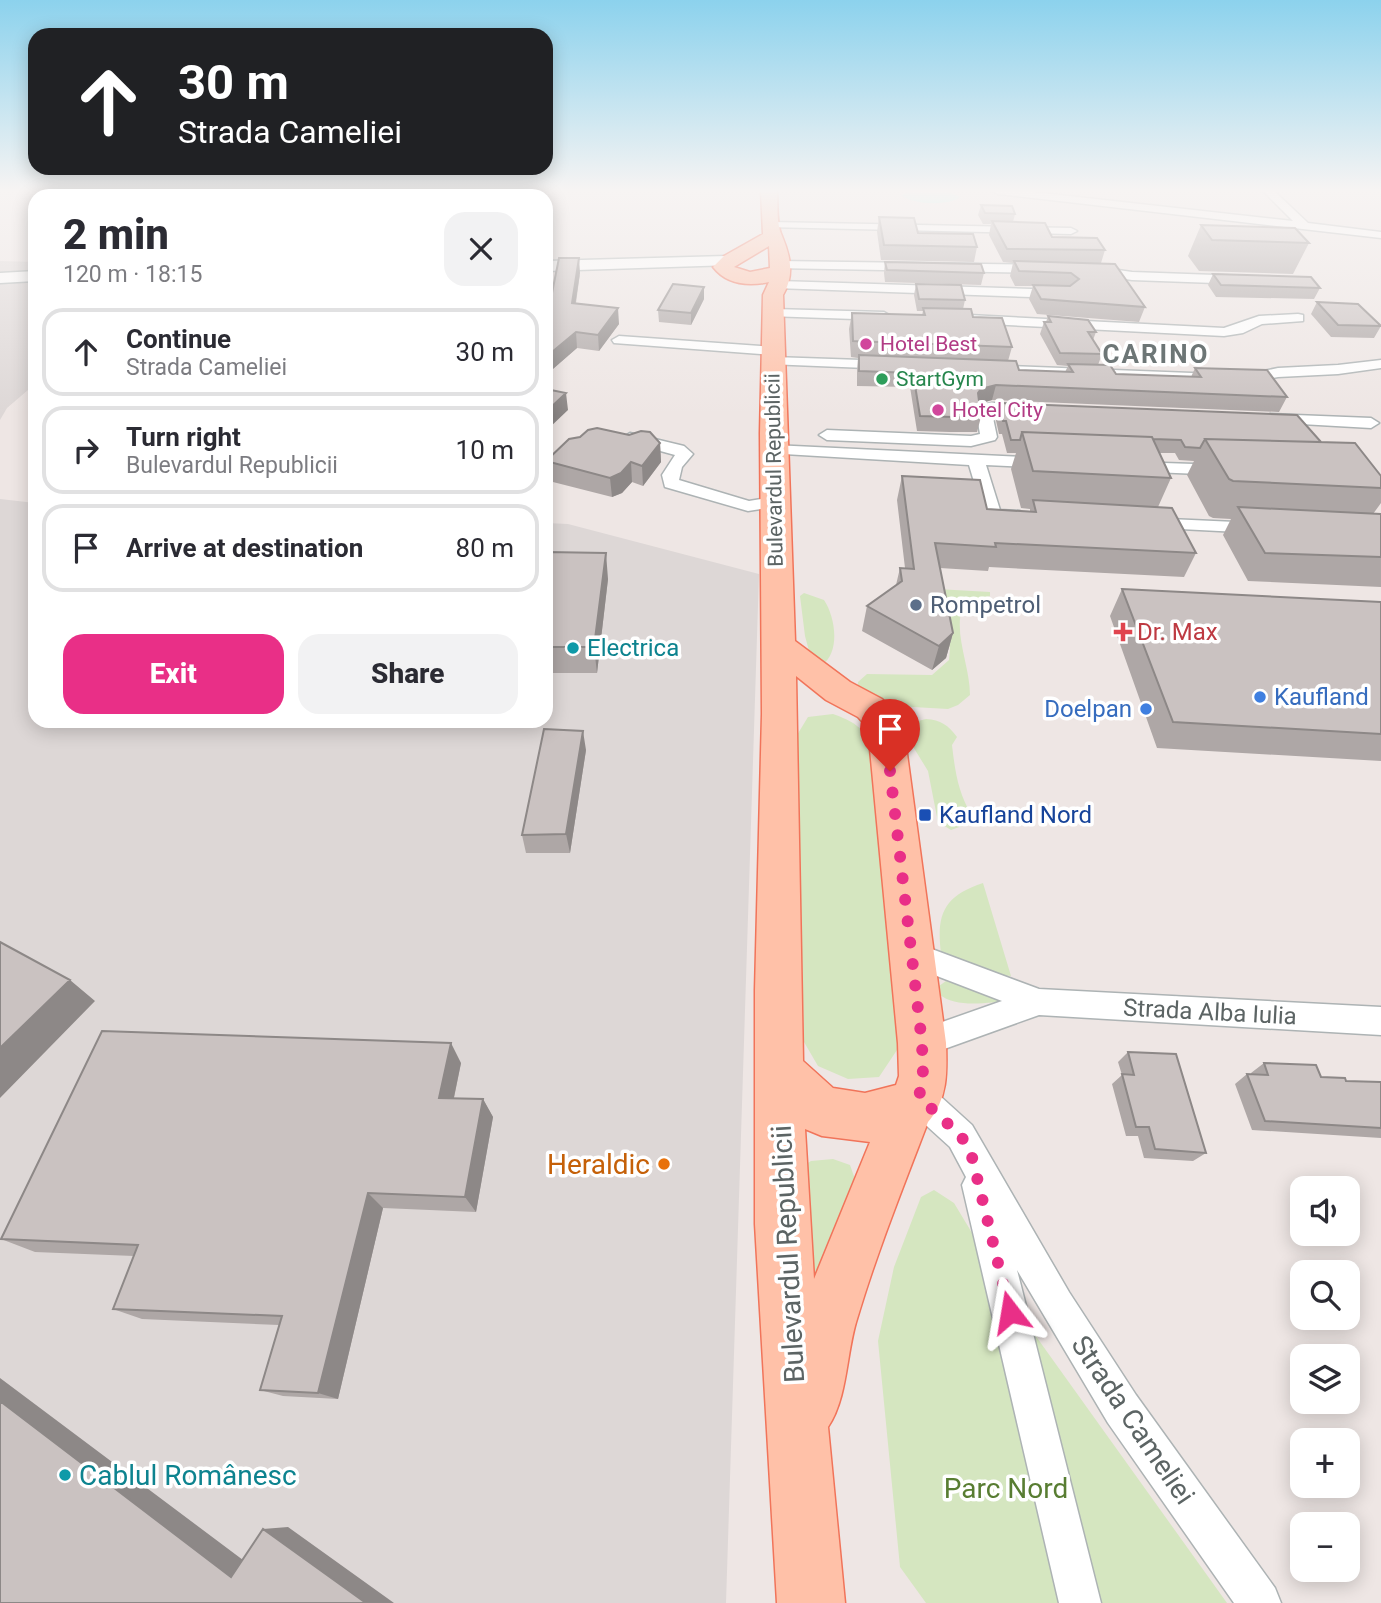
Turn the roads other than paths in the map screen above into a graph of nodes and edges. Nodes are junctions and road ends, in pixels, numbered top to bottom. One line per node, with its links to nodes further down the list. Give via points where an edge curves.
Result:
1 (714, 266): 5 (street)
2 (739, 266): 5 (main road)
3 (771, 266): 11 (main road)
4 (777, 266): 11 (main road, Bulevardul Republicii)
5 (735, 267): 11 (main road)
6 (1052, 270): 11 (street)
7 (1079, 270): 10 (street)
8 (28, 276): 9 (street)
9 (0, 278)
10 (1253, 280)
11 (777, 282): 12 (street); 13 (street); 17 (main road, Bulevardul Republicii)
12 (1066, 294)
13 (896, 317)
14 (950, 318): 15 (street, via 1224,332 1259,320)
15 (1298, 318)
16 (619, 340): 17 (street)
17 (773, 356): 19 (street); 26 (main road, Bulevardul Republicii)
18 (1381, 364): 20 (street, via 1274,370 1244,379)
19 (908, 366)
20 (975, 369)
21 (1046, 410): 25 (street, via 984,410 989,437 971,441)
22 (1249, 418): 23 (street)
23 (1371, 423)
24 (616, 434): 31 (street, via 685,454 674,467 671,483 748,506)
25 (812, 435)
26 (777, 439): 27 (street); 31 (main road, Bulevardul Republicii)
27 (976, 460): 28 (street); 32 (street, via 993,515)
28 (1060, 464)
29 (1116, 466): 30 (street)
30 (1242, 471)
31 (774, 502): 35 (main road, Bulevardul Republicii)
32 (1035, 517)
33 (1132, 522): 34 (street)
34 (1270, 529)
35 (778, 645): 36 (main road, Bulevardul Republicii); 37 (main road, Bulevardul Republicii)
36 (856, 702): 37 (main road, via 814,699); 38 (main road, Bulevardul Republicii, via 870,708 885,724)
37 (780, 714): 42 (main road, Bulevardul Republicii)
38 (913, 954): 39 (street, Strada Alba Iulia); 41 (main road, Bulevardul Republicii)
39 (1039, 1002): 40 (street, Strada Alba Iulia); 41 (street, Strada Alba Iulia)
40 (1381, 1021)
41 (922, 1043): 43 (main road, Bulevardul Republicii, via 923,1076)
42 (779, 1071): 43 (main road, Bulevardul Republicii, via 822,1111 866,1118); 45 (main road, Bulevardul Republicii, via 782,1224)
43 (914, 1101): 44 (street, Strada Cameliei, via 961,1136); 45 (main road, Bulevardul Republicii, via 827,1322)
44 (971, 1153): 47 (street); 48 (street, Strada Cameliei, via 1056,1305 1122,1409)
45 (800, 1438): 46 (main road, Bulevardul Republicii)
46 (811, 1603)
47 (1080, 1603)
48 (1260, 1603)

